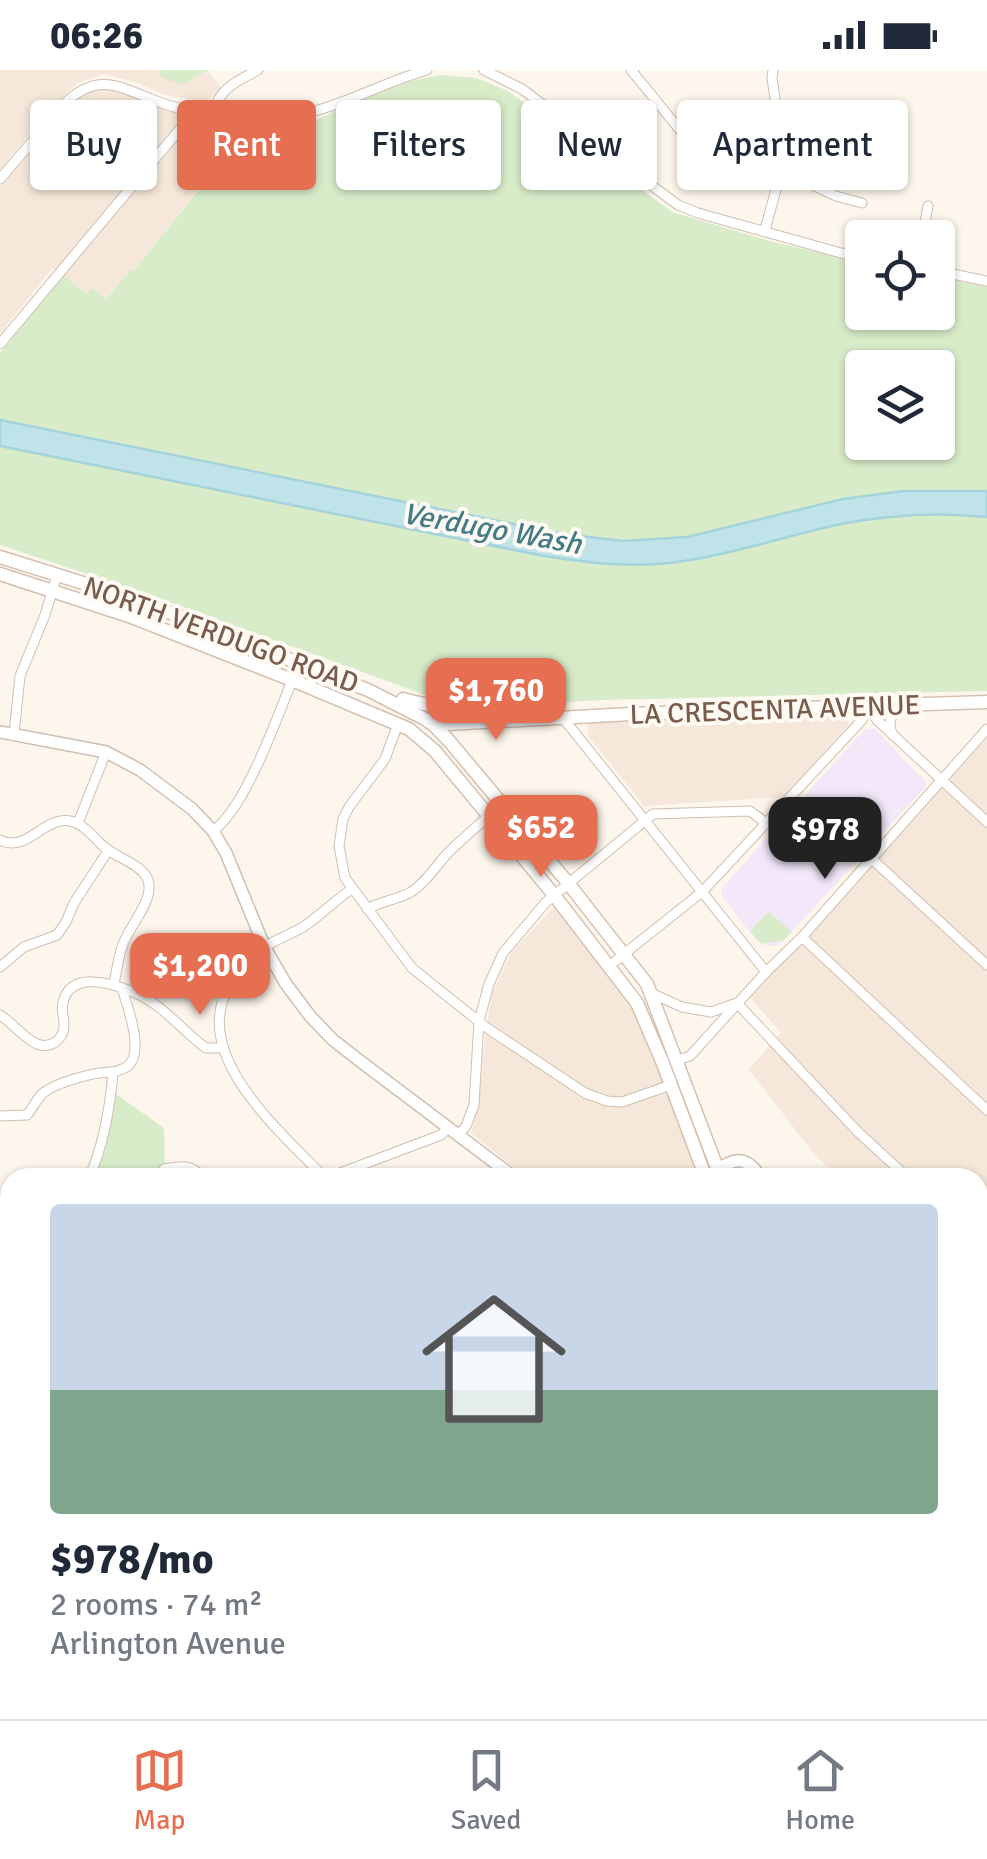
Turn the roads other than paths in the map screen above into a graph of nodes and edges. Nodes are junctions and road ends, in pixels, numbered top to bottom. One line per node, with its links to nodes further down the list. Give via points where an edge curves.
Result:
1 (258, 70): 6 (street)
2 (427, 70): 9 (street)
3 (484, 70): 18 (street, via 522,88 678,205)
4 (632, 70): 10 (street)
5 (773, 70): 7 (street)
6 (218, 100)
7 (775, 100)
8 (177, 107): 12 (street, via 98,80 66,102)
9 (316, 111)
10 (677, 125)
11 (177, 133): 22 (street)
12 (0, 180)
13 (776, 190): 18 (street)
14 (824, 190): 15 (street)
15 (862, 204)
16 (928, 206): 17 (street)
17 (925, 220)
18 (764, 230): 19 (street)
19 (845, 254)
20 (955, 274): 21 (street)
21 (987, 281)
22 (0, 344)
23 (0, 556): 25 (main road, NORTH VERDUGO ROAD)
24 (0, 574): 26 (main road, NORTH VERDUGO ROAD)
25 (56, 574): 26 (street); 27 (main road, NORTH VERDUGO ROAD)
26 (51, 592): 28 (main road, NORTH VERDUGO ROAD); 41 (street, via 20,676)
27 (299, 664): 28 (street); 29 (main road, NORTH VERDUGO ROAD)
28 (292, 680): 34 (main road, NORTH VERDUGO ROAD); 53 (street, via 258,764)
29 (368, 690): 35 (main road, LA CRESCENTA AVENUE, via 430,707); 36 (main road, NORTH VERDUGO ROAD)
30 (987, 702): 31 (main road, LA CRESCENTA AVENUE)
31 (905, 705): 32 (main road, LA CRESCENTA AVENUE); 43 (street, via 890,722)
32 (868, 706): 33 (main road, LA CRESCENTA AVENUE); 40 (street); 43 (street)
33 (842, 707): 35 (main road, LA CRESCENTA AVENUE); 40 (street, via 852,721)
34 (358, 708): 36 (main road, LA CRESCENTA AVENUE); 37 (main road, NORTH VERDUGO ROAD)
35 (564, 718): 36 (main road, LA CRESCENTA AVENUE); 49 (street)
36 (431, 722): 47 (main road, NORTH VERDUGO ROAD)
37 (398, 724): 42 (main road, NORTH VERDUGO ROAD); 44 (street)
38 (987, 729): 46 (street)
39 (0, 732): 41 (street)
40 (850, 732): 50 (street)
41 (14, 734): 45 (street)
42 (417, 734): 44 (street); 48 (main road, NORTH VERDUGO ROAD)
43 (895, 738): 46 (street)
44 (390, 750): 58 (street, via 344,819 340,860)
45 (106, 752): 52 (street); 53 (street, via 140,770)
46 (941, 780): 51 (street); 56 (street)
47 (502, 804): 48 (street); 57 (main road, NORTH VERDUGO ROAD)
48 (489, 816): 60 (main road, NORTH VERDUGO ROAD); 61 (street, via 413,891)
49 (645, 820): 50 (street, via 744,810); 57 (street); 59 (street)
50 (766, 822): 59 (street)
51 (987, 822)
52 (78, 823): 54 (street, via 59,821 24,841); 55 (street)
53 (213, 831): 63 (street)
54 (0, 840)
55 (108, 851): 67 (street, via 57,934 24,947); 69 (street, via 142,872 150,892 121,948)
56 (872, 859): 62 (street); 65 (street)
57 (568, 883): 60 (street); 64 (main road, NORTH VERDUGO ROAD)
58 (352, 889): 61 (street); 63 (street)
59 (702, 892): 64 (street); 68 (street)
60 (554, 895): 66 (main road, NORTH VERDUGO ROAD); 73 (street, via 503,953)
61 (367, 909): 73 (street, via 412,968)
62 (802, 936): 68 (street); 78 (street)
63 (265, 948): 74 (street, via 252,955 223,998); 80 (street, via 332,1040)
64 (624, 954): 66 (street); 70 (main road, NORTH VERDUGO ROAD)
65 (987, 965)
66 (609, 966): 77 (main road, NORTH VERDUGO ROAD, via 646,1020)
67 (0, 967)
68 (766, 972): 71 (street)
69 (118, 986): 72 (street, via 73,986 63,1003 62,1035 48,1046); 74 (street, via 158,1005 206,1048); 76 (street, via 135,1056)
70 (651, 993): 71 (street, via 711,1012); 75 (main road, NORTH VERDUGO ROAD)
71 (738, 1002): 75 (street, via 690,1056); 89 (street)
72 (0, 1014)
73 (479, 1021): 77 (street, via 597,1098 622,1102); 80 (street, via 474,1104 466,1126)
74 (223, 1048): 82 (street, via 257,1107)
75 (678, 1060): 86 (main road, NORTH VERDUGO ROAD)
76 (113, 1072): 79 (street, via 48,1090 28,1115); 81 (street)
77 (671, 1084): 85 (main road, NORTH VERDUGO ROAD)
78 (987, 1110)
79 (0, 1116)
80 (453, 1132): 83 (street); 84 (street)
81 (94, 1168)
82 (316, 1168)
83 (353, 1168)
84 (492, 1168)
85 (710, 1168)
86 (711, 1168)
87 (724, 1168): 88 (street, via 746,1161)
88 (755, 1168)
89 (897, 1168)

